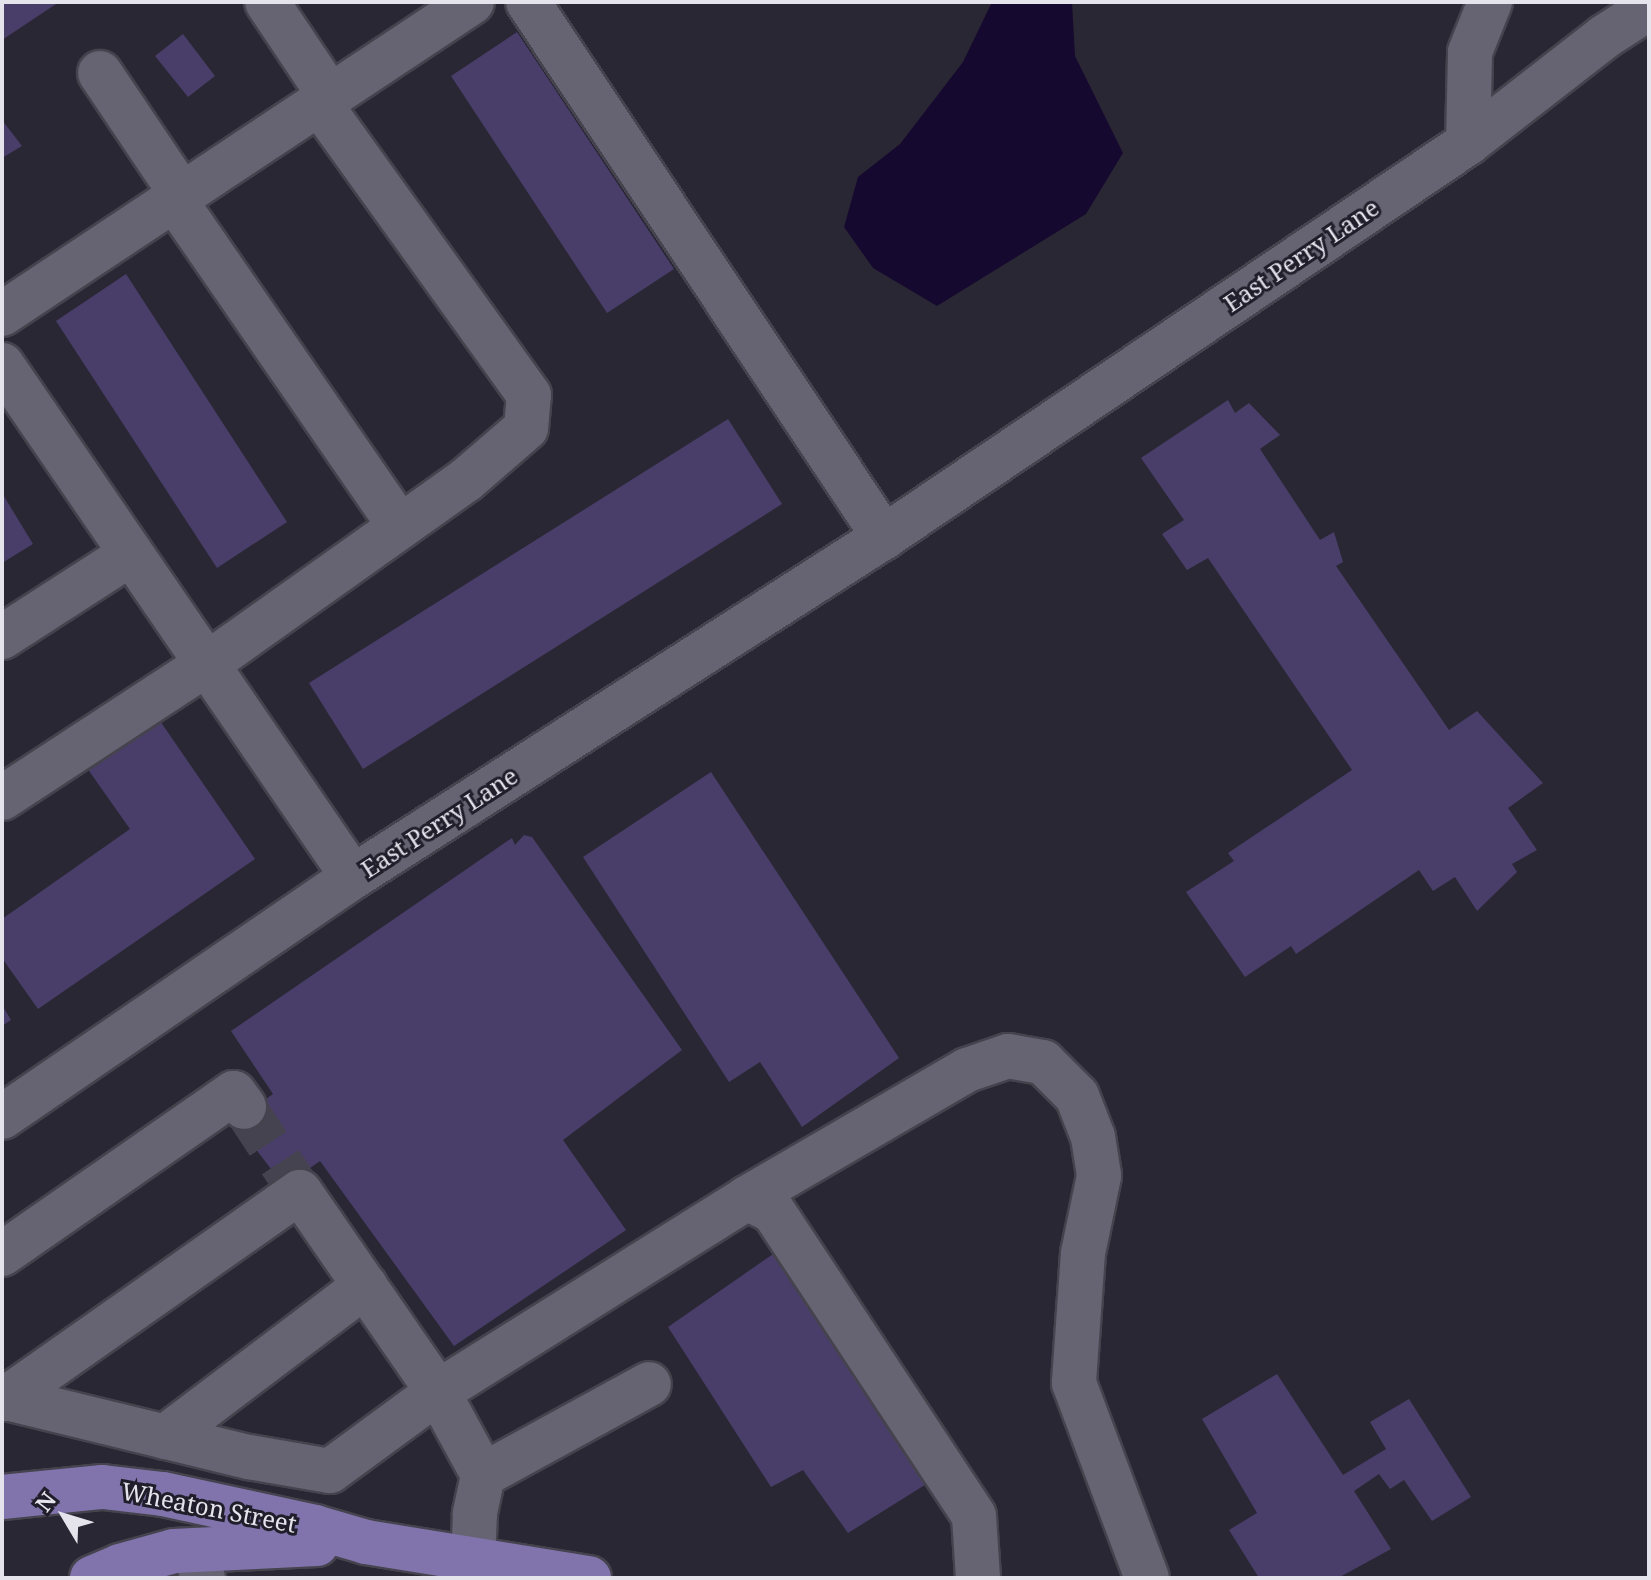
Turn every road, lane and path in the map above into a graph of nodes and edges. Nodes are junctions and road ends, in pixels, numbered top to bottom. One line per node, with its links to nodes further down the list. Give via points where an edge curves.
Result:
1 (267, 2): 7 (street)
2 (472, 2): 7 (street)
3 (528, 2): 13 (street)
4 (1490, 2): 8 (street, via 1470,52)
5 (1640, 7): 8 (street, East Perry Lane)
6 (100, 73): 9 (street)
7 (325, 99): 9 (street); 12 (street, via 529,395 526,428)
8 (1468, 143): 13 (street, East Perry Lane)
9 (178, 197): 10 (street); 12 (street)
10 (2, 314)
11 (2, 365): 14 (street)
12 (400, 527): 16 (street)
13 (884, 537): 18 (street, East Perry Lane)
14 (131, 554): 15 (street); 16 (street)
15 (2, 637)
16 (207, 664): 17 (street); 18 (street, via 348,870)
17 (2, 798)
18 (348, 880): 20 (street, East Perry Lane)
19 (244, 1107): 22 (street, via 234,1093)
20 (2, 1117)
21 (747, 1198): 25 (street); 36 (street, via 773,1211 974,1516); 37 (street, via 967,1070 1008,1056 1043,1062 1077,1096 1093,1137 1099,1176 1083,1253 1074,1383)
22 (2, 1254)
23 (365, 1286): 25 (street); 26 (street, via 300,1192); 27 (street)
24 (649, 1384): 28 (street)
25 (438, 1392): 27 (street, via 330,1471); 28 (street)
26 (3, 1398): 27 (street)
27 (165, 1437)
28 (483, 1475): 31 (street)
29 (2, 1497): 30 (main road, Wheaton Street, via 103,1487 163,1494)
30 (366, 1542): 32 (main road, Wheaton Street); 33 (main road, Wheaton Street)
31 (473, 1560): 33 (main road, Wheaton Street); 35 (main road, Wheaton Street)
32 (199, 1564): 34 (main road, Wheaton Street, via 120,1566)
33 (408, 1564)
34 (92, 1578)
35 (589, 1578)
36 (978, 1578)
37 (1147, 1578)

